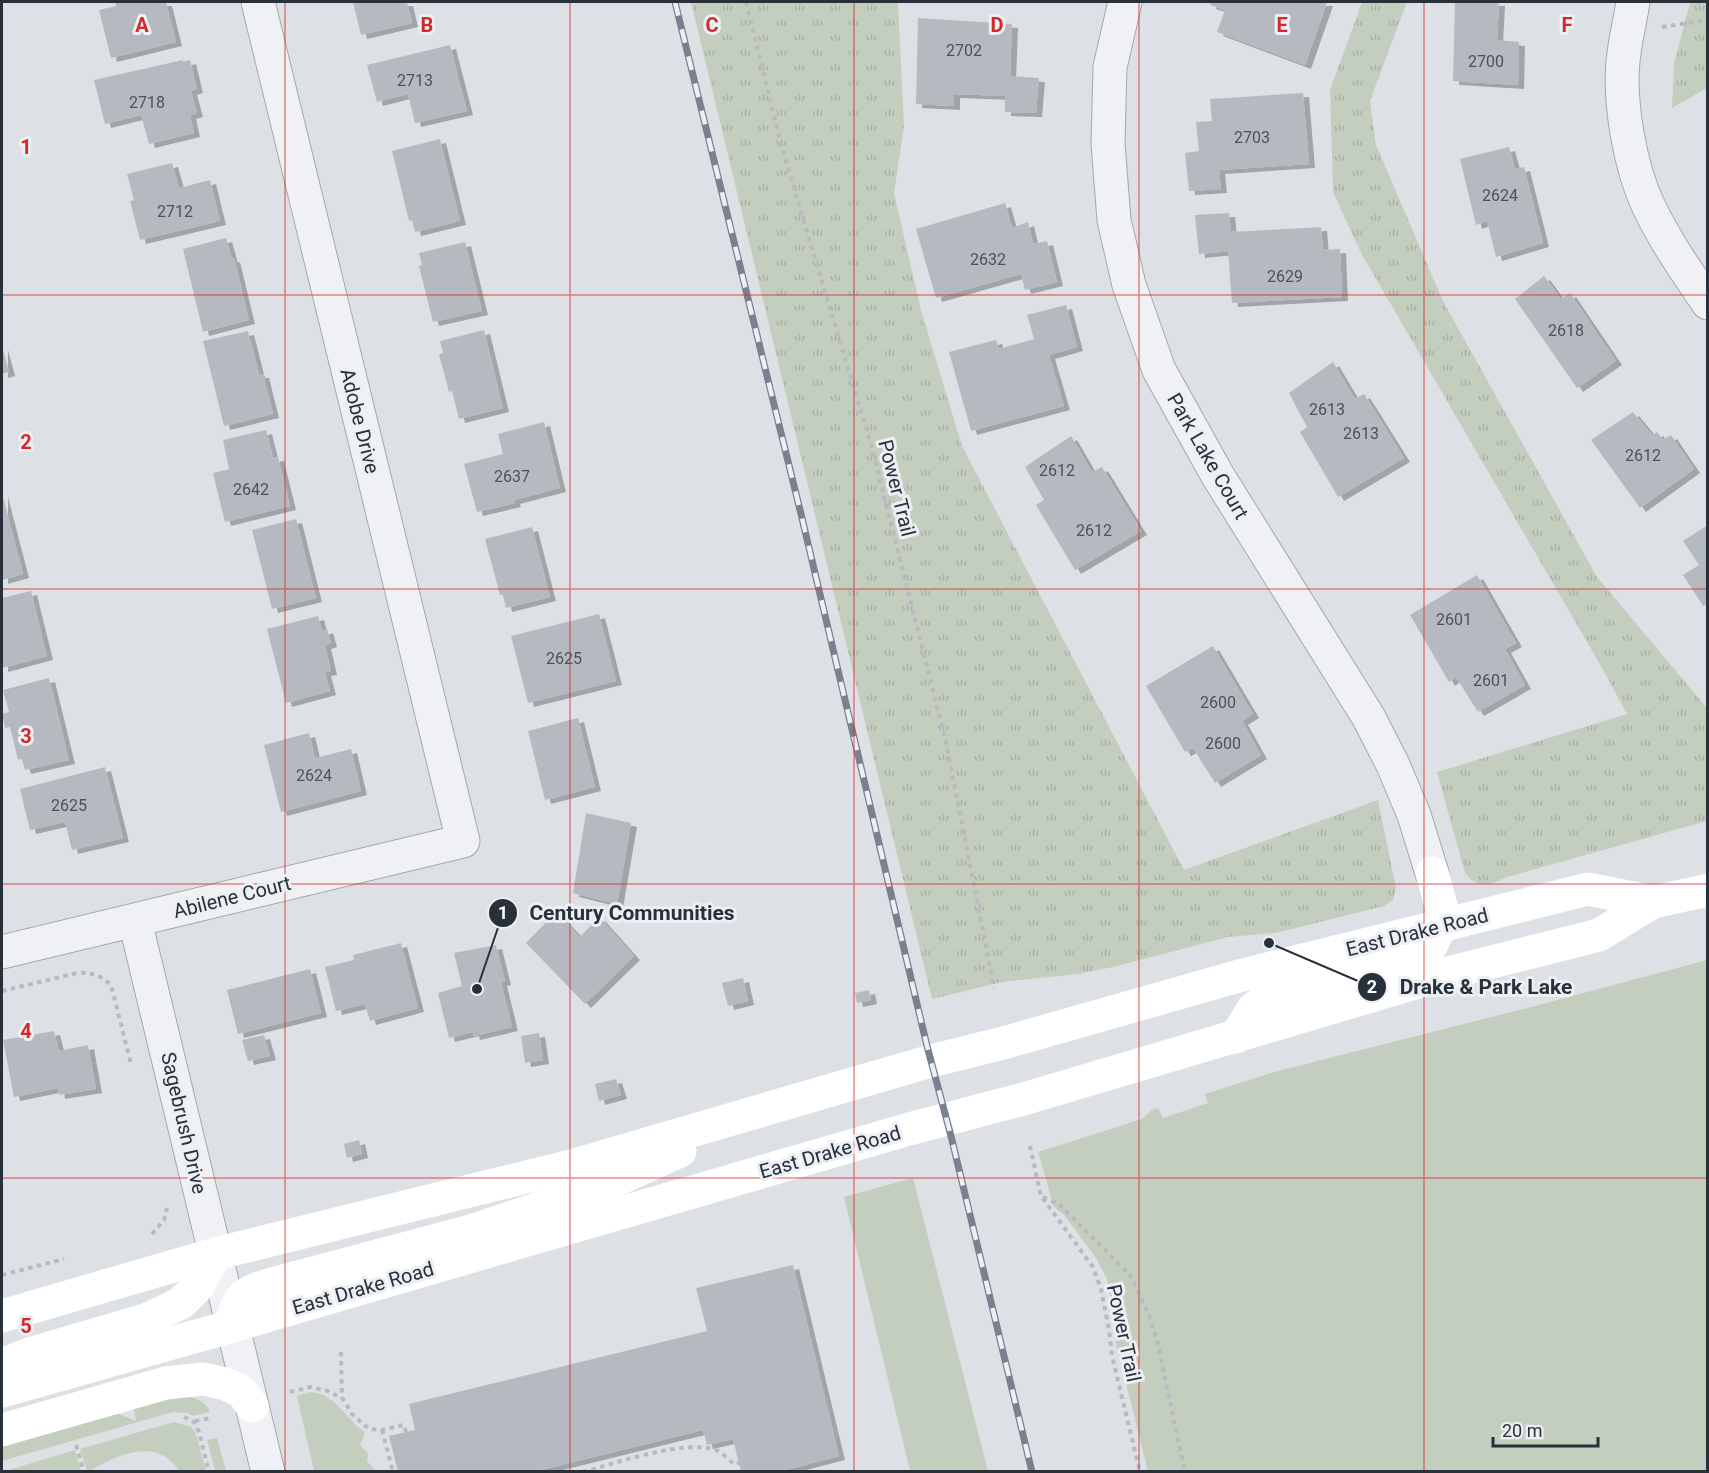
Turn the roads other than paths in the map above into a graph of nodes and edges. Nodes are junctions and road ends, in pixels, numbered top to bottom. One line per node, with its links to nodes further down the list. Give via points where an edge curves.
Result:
1 (258, 2): 5 (street, Adobe Drive)
2 (1125, 2): 6 (street, Park Lake Court, via 1110,67 1108,155 1114,220 1129,285 1155,360 1218,476 1369,718 1414,815)
3 (1631, 16): 4 (street, via 1623,61 1632,159 1647,204)
4 (1707, 303)
5 (463, 841): 9 (street, Abilene Court)
6 (1432, 873): 10 (main road, via 1442,909)
7 (1707, 890): 8 (main road, East Drake Road)
8 (1653, 902): 10 (main road, East Drake Road, via 1588,889); 12 (main road, East Drake Road, via 1599,934 1452,972)
9 (135, 921): 11 (street, Abilene Court); 14 (street, Sagebrush Drive)
10 (1440, 926): 12 (main road, via 1431,946 1410,958 1274,994 1253,1009); 13 (main road, East Drake Road, via 1239,976)
11 (2, 952)
12 (1236, 1037): 16 (main road, East Drake Road)
13 (715, 1124): 14 (main road, East Drake Road, via 571,1166); 16 (main road, via 680,1150 599,1188 471,1231 245,1293 237,1302)
14 (215, 1254): 15 (main road, East Drake Road); 16 (street, Sagebrush Drive); 17 (main road, via 199,1285 181,1303 148,1320)
15 (2, 1316)
16 (232, 1326): 18 (main road, East Drake Road); 19 (street, Sagebrush Drive)
17 (2, 1365)
18 (2, 1390)
19 (252, 1406): 20 (main road, via 242,1392 203,1379 166,1383); 21 (street, Sagebrush Drive)
20 (2, 1430)
21 (268, 1472)

